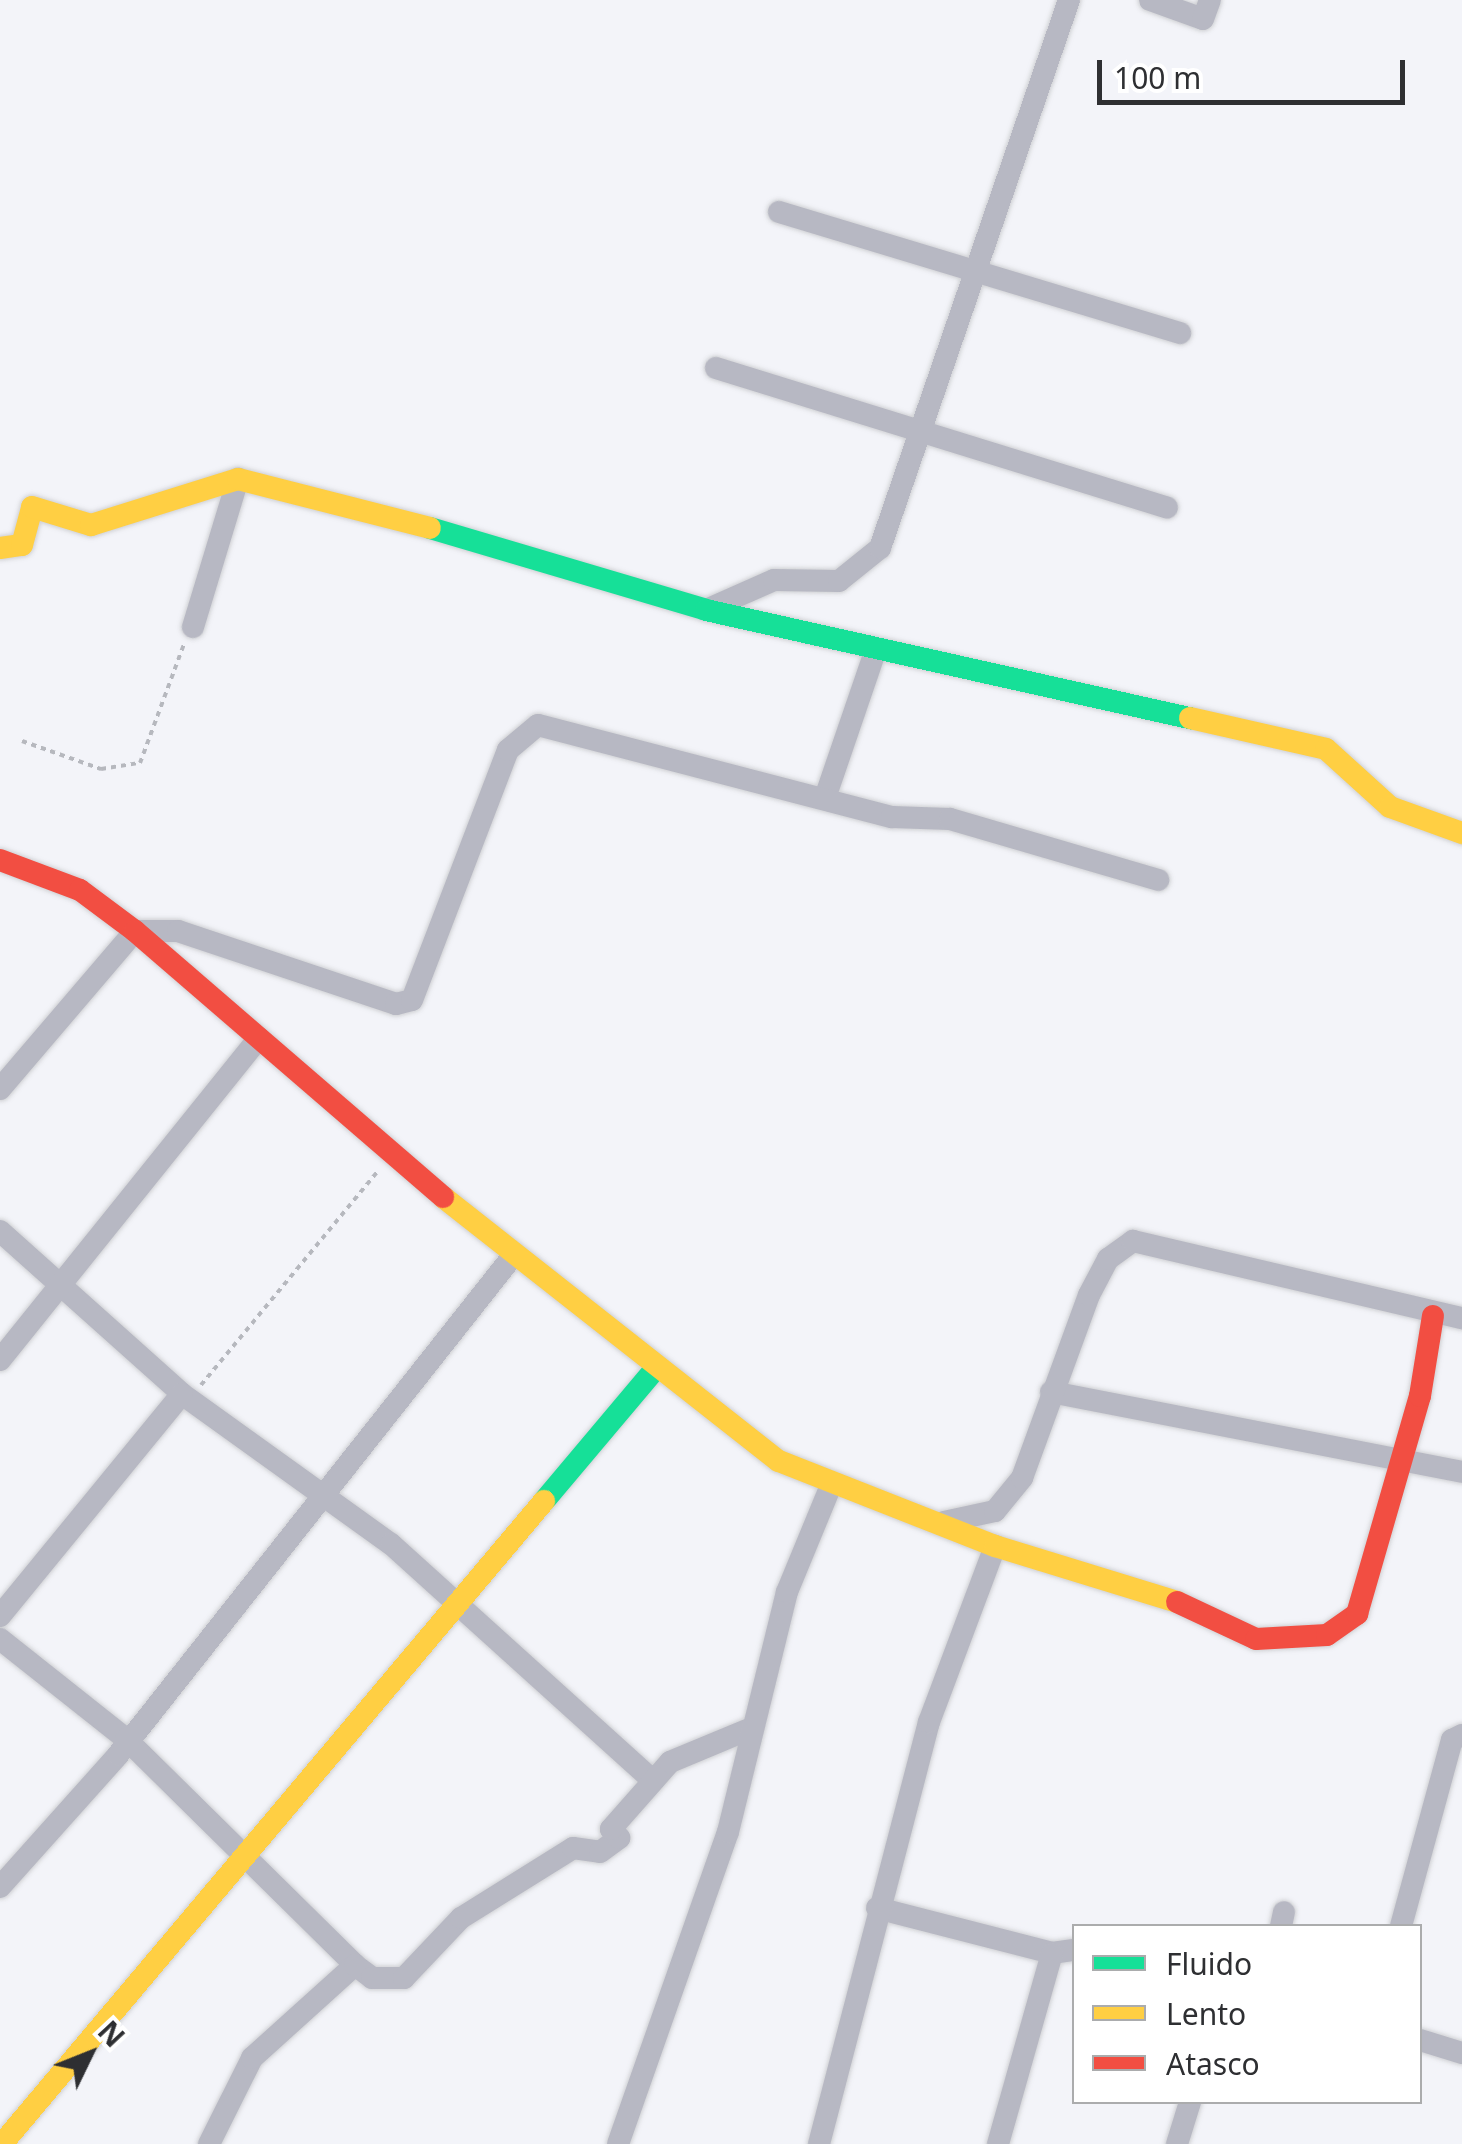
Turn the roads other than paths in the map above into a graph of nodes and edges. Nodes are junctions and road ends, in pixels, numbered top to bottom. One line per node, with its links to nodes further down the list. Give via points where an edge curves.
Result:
1 (1069, 0): 5 (street)
2 (1150, 0): 3 (street, via 1203,19)
3 (1210, 0)
4 (779, 212): 5 (street)
5 (979, 272): 6 (street); 8 (street)
6 (1180, 333)
7 (716, 368): 8 (street)
8 (926, 433): 10 (street); 12 (street, via 900,509 864,570 839,581 750,586)
9 (238, 478): 11 (street, via 91,525 32,507 22,545); 12 (street, via 490,542); 13 (street)
10 (1167, 508)
11 (0, 548)
12 (706, 610): 14 (street)
13 (193, 627)
14 (875, 652): 15 (street); 16 (street, via 1326,749 1390,807)
15 (826, 796): 18 (street, via 892,817 950,819); 19 (street, via 538,726 508,750 412,1000 396,1004 178,931)
16 (1462, 834)
17 (0, 860): 19 (street, via 80,890)
18 (1158, 880)
19 (135, 931): 20 (street); 21 (street)
20 (259, 1038): 23 (street); 24 (street)
21 (0, 1089)
22 (0, 1230): 24 (street)
23 (512, 1257): 28 (street); 34 (street)
24 (62, 1289): 27 (street); 30 (street)
25 (1433, 1316): 26 (street); 29 (street, via 1133,1241 1108,1259 1088,1294); 31 (street, via 1420,1396)
26 (1462, 1318)
27 (0, 1360)
28 (657, 1367): 33 (street, via 778,1462); 37 (street)
29 (1051, 1392): 31 (street); 35 (street, via 1010,1498 978,1519)
30 (185, 1397): 34 (street); 38 (street)
31 (1396, 1462): 32 (street); 36 (street, via 1358,1614 1327,1635 1256,1639 1144,1586)
32 (1462, 1472)
33 (831, 1485): 35 (street); 40 (street, via 787,1592)
34 (325, 1498): 37 (street); 42 (street)
35 (931, 1523): 36 (street)
36 (995, 1546): 46 (street, via 930,1722)
37 (453, 1603): 43 (street); 44 (street)
38 (0, 1616)
39 (0, 1639): 42 (street)
40 (747, 1730): 43 (street, via 670,1762); 55 (street, via 728,1832)
41 (1462, 1736): 47 (street, via 1452,1740)
42 (126, 1739): 44 (street); 45 (street)
43 (653, 1780): 49 (street, via 612,1829 619,1838 600,1852 574,1848 460,1918 404,1978 372,1978)
44 (236, 1855): 49 (street); 53 (street)
45 (0, 1887)
46 (877, 1908): 48 (street); 56 (street)
47 (1402, 1924)
48 (1063, 1951): 57 (street)
49 (355, 1965): 54 (street, via 252,2058)
50 (1422, 2041): 51 (street)
51 (1462, 2052)
52 (1189, 2104): 58 (street)
53 (2, 2143)
54 (209, 2144)
55 (618, 2144)
56 (818, 2144)
57 (998, 2144)
58 (1177, 2144)

